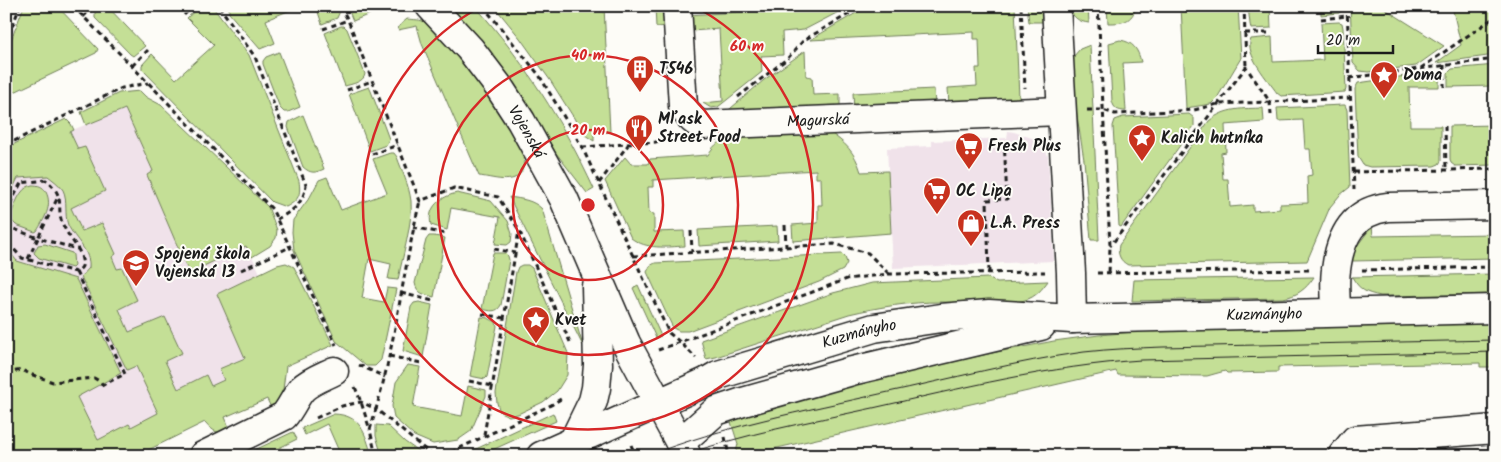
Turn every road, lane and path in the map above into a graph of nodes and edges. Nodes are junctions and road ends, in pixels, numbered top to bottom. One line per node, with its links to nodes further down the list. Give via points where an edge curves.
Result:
1 (20, 6): 25 (path)
2 (73, 6): 18 (path)
3 (94, 6): 18 (path)
4 (193, 6): 16 (path)
5 (219, 6): 61 (path, via 255,57 306,185 304,196 293,211)
6 (340, 6): 21 (path)
7 (430, 6): 88 (street, Vojenská, via 470,49 521,121 564,199)
8 (483, 6): 50 (path, via 540,75)
9 (677, 6): 45 (street, via 683,106)
10 (863, 6): 38 (path, via 804,40 788,58)
11 (1021, 6): 43 (path)
12 (1056, 6): 42 (street)
13 (1098, 6): 41 (path)
14 (1244, 6): 23 (path)
15 (1347, 6): 17 (path)
16 (184, 15)
17 (1347, 16): 20 (path); 32 (path)
18 (83, 17): 29 (path)
19 (1495, 17): 31 (path)
20 (1321, 19)
21 (348, 20): 22 (path); 33 (path)
22 (323, 29)
23 (1245, 33): 24 (path); 30 (path)
24 (1271, 33)
25 (6, 43)
26 (148, 50): 29 (path)
27 (1495, 59): 28 (path)
28 (1444, 65): 31 (path); 35 (path)
29 (132, 66): 34 (path)
30 (1246, 67): 39 (path); 40 (path)
31 (1421, 68): 32 (path)
32 (1350, 78): 37 (path)
33 (372, 81): 36 (path); 49 (path)
34 (148, 83): 48 (path, via 122,88); 61 (path, via 272,209)
35 (1444, 87)
36 (347, 90)
37 (1350, 98): 39 (path); 54 (path)
38 (734, 100)
39 (1270, 102): 40 (path); 44 (path)
40 (1218, 104): 41 (path, via 1194,110 1115,114); 70 (path)
41 (1103, 110): 70 (path)
42 (1061, 111): 43 (street, Magurská); 86 (street)
43 (1026, 112): 45 (street, Magurská, via 714,126); 83 (path, via 1004,132 1007,199 986,200)
44 (1271, 115)
45 (695, 122): 47 (path, via 656,142)
46 (1445, 126): 52 (path)
47 (629, 144): 50 (path); 55 (path)
48 (6, 145)
49 (398, 145): 51 (path); 58 (path)
50 (582, 147): 55 (path)
51 (372, 154)
52 (1446, 170): 53 (path); 54 (path)
53 (1495, 170)
54 (1353, 172): 57 (path)
55 (599, 183): 77 (path)
56 (58, 196): 60 (path, via 46,180 21,183); 69 (path); 73 (path, via 64,229)
57 (1354, 198)
58 (420, 201): 64 (path); 65 (path, via 454,188 498,197)
59 (1495, 205): 92 (street, via 1388,207 1361,216 1342,244 1336,270)
60 (6, 212)
61 (277, 219): 71 (path)
62 (785, 225): 72 (path)
63 (6, 226): 69 (path)
64 (413, 227): 68 (path); 89 (path)
65 (519, 230): 76 (path); 96 (path)
66 (691, 231): 75 (path)
67 (6, 234): 78 (path, via 11,246 22,258)
68 (446, 234)
69 (38, 238): 73 (path); 78 (path)
70 (1110, 246): 84 (path)
71 (290, 247): 80 (path); 99 (path)
72 (786, 247): 75 (path); 87 (path, via 834,244 868,253)
73 (78, 249): 82 (path, via 83,266)
74 (494, 249): 76 (path)
75 (692, 252): 77 (path)
76 (516, 253): 94 (path)
77 (633, 256): 87 (path, via 669,333 680,342 847,279)
78 (28, 259): 82 (path)
79 (1313, 262): 81 (path)
80 (241, 270)
81 (1310, 270)
82 (76, 272): 100 (path, via 125,374 104,387 94,378 54,382 22,370)
83 (990, 272): 86 (path); 87 (path)
84 (1109, 272): 85 (path); 86 (path)
85 (1134, 272)
86 (1071, 273): 95 (street)
87 (889, 274)
88 (596, 275): 106 (street, Vojenská, via 626,343); 113 (street, Vojenská, via 596,388)
89 (401, 293): 90 (path); 97 (path)
90 (433, 301)
91 (1495, 309): 92 (street, Kuzmányho)
92 (1336, 312): 95 (street, Kuzmányho)
93 (482, 314): 94 (path)
94 (504, 318): 103 (path)
95 (1072, 319): 106 (street, Kuzmányho, via 989,314 874,328 718,375); 108 (street, Kuzmányho, via 852,371)
96 (572, 348)
97 (389, 356): 98 (path); 101 (path)
98 (421, 362)
99 (344, 366): 101 (path); 105 (path); 116 (street, via 301,390 284,416)
100 (6, 373)
101 (385, 377): 107 (path)
102 (469, 381): 103 (path)
103 (493, 386): 112 (path)
104 (568, 394): 112 (path)
105 (361, 402): 107 (path); 109 (path, via 342,406); 111 (path)
106 (659, 402): 108 (street, Kuzmányho); 113 (street, Kuzmányho); 115 (street, Vojenská)
107 (376, 409): 111 (path); 118 (path)
108 (716, 411): 115 (street, Kuzmányho)
109 (315, 419)
110 (1495, 429): 122 (street, via 1355,440)
111 (370, 430): 117 (path)
112 (484, 435): 119 (path)
113 (574, 440): 120 (street, Kuzmányho)
114 (632, 449): 121 (path)
115 (684, 450)
116 (203, 456)
117 (376, 456)
118 (433, 456)
119 (442, 456)
120 (541, 456)
121 (617, 456)
122 (1342, 456)

